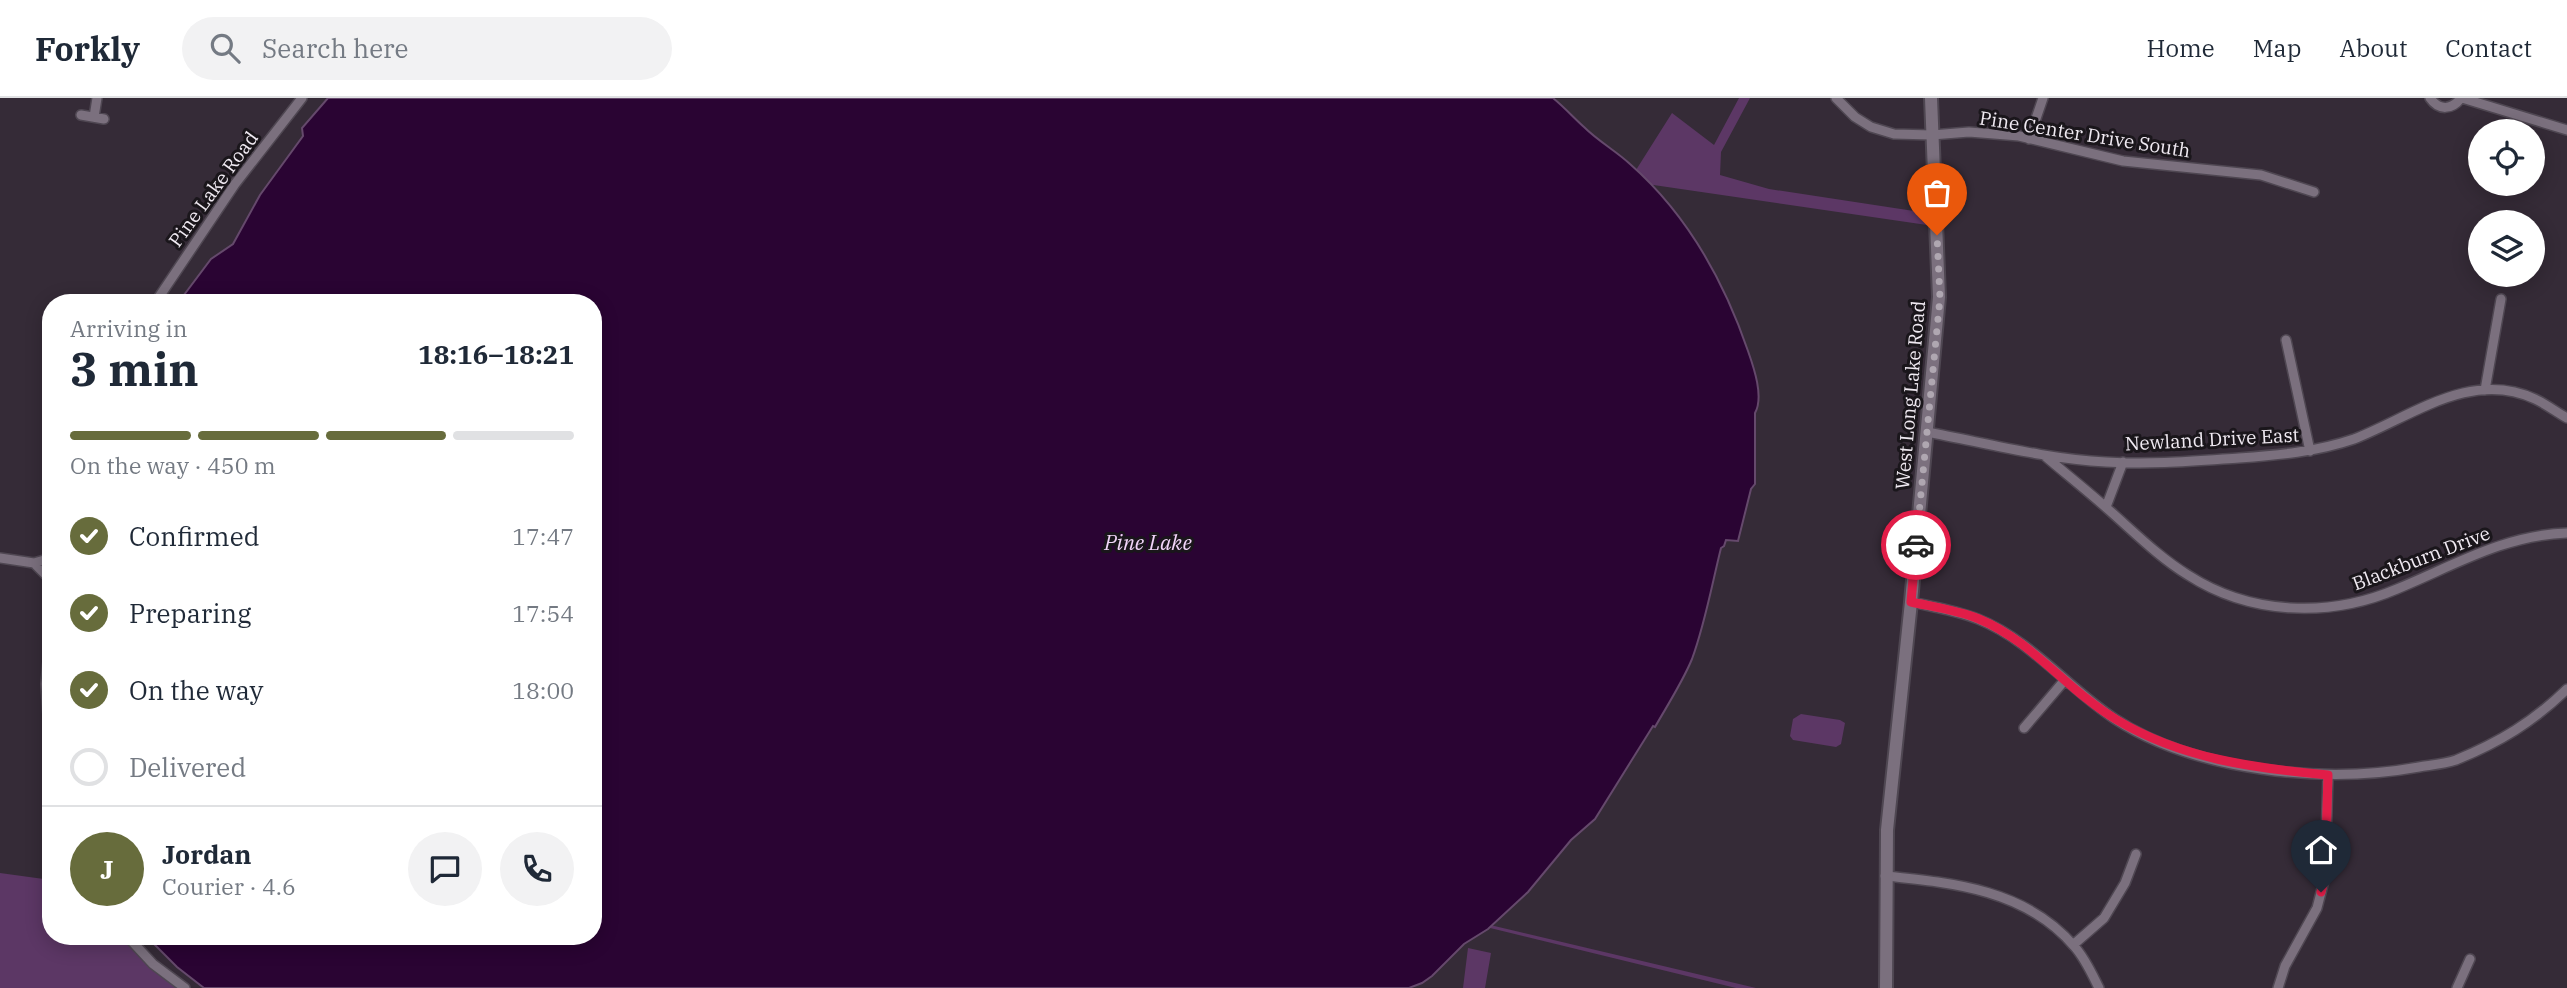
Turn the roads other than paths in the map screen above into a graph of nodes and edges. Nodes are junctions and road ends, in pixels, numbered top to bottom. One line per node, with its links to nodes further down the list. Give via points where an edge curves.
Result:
1 (97, 98): 10 (street, via 99,118)
2 (301, 98): 15 (street, Pine Lake Road, via 235,184)
3 (1836, 98): 12 (street, Pine Center Drive South, via 1855,117 1877,129)
4 (1931, 98): 12 (main road, West Long Lake Road)
5 (2043, 98): 13 (street)
6 (2430, 98): 7 (street, via 2445,108)
7 (2461, 98): 9 (street)
8 (2504, 98): 9 (street)
9 (2501, 109): 11 (street)
10 (81, 115)
11 (2567, 130)
12 (1932, 135): 13 (street, Pine Center Drive South, via 1969,132); 20 (main road, West Long Lake Road, via 1940,298)
13 (2029, 139): 14 (street, Pine Center Drive South, via 2123,161 2261,175)
14 (2314, 192)
15 (161, 294)
16 (2501, 299): 18 (street)
17 (2286, 340): 21 (street)
18 (2485, 390): 19 (street, Newland Drive East, via 2534,398); 21 (street, Newland Drive East, via 2435,401 2355,438)
19 (2567, 418)
20 (1927, 432): 22 (street, Newland Drive East); 30 (main road, West Long Lake Road)
21 (2310, 451): 23 (street, Newland Drive East)
22 (2043, 455): 23 (street, Newland Drive East); 24 (street, Blackburn Drive)
23 (2123, 462): 24 (street)
24 (2106, 507): 25 (street, Blackburn Drive, via 2188,575 2229,596 2273,607 2317,609 2361,602 2484,550 2524,538)
25 (2567, 533)
26 (0, 558): 28 (street)
27 (42, 561): 28 (street)
28 (34, 563): 29 (street)
29 (42, 571)
30 (1911, 602): 31 (street, via 1980,620 2024,646); 36 (main road, West Long Lake Road)
31 (2064, 681): 33 (street); 34 (street, via 2116,720 2177,749 2250,768)
32 (2567, 689): 34 (street, via 2538,717 2453,761 2390,773)
33 (2024, 728)
34 (2328, 775): 43 (street, via 2325,877 2317,908)
35 (2136, 854): 38 (street, via 2104,918)
36 (1885, 876): 38 (street, via 1992,892 2022,904); 41 (main road, West Long Lake Road)
37 (135, 945): 40 (street)
38 (2073, 945): 42 (street)
39 (2470, 958): 44 (street)
40 (185, 988)
41 (1886, 988)
42 (2099, 988)
43 (2278, 988)
44 (2457, 988)

